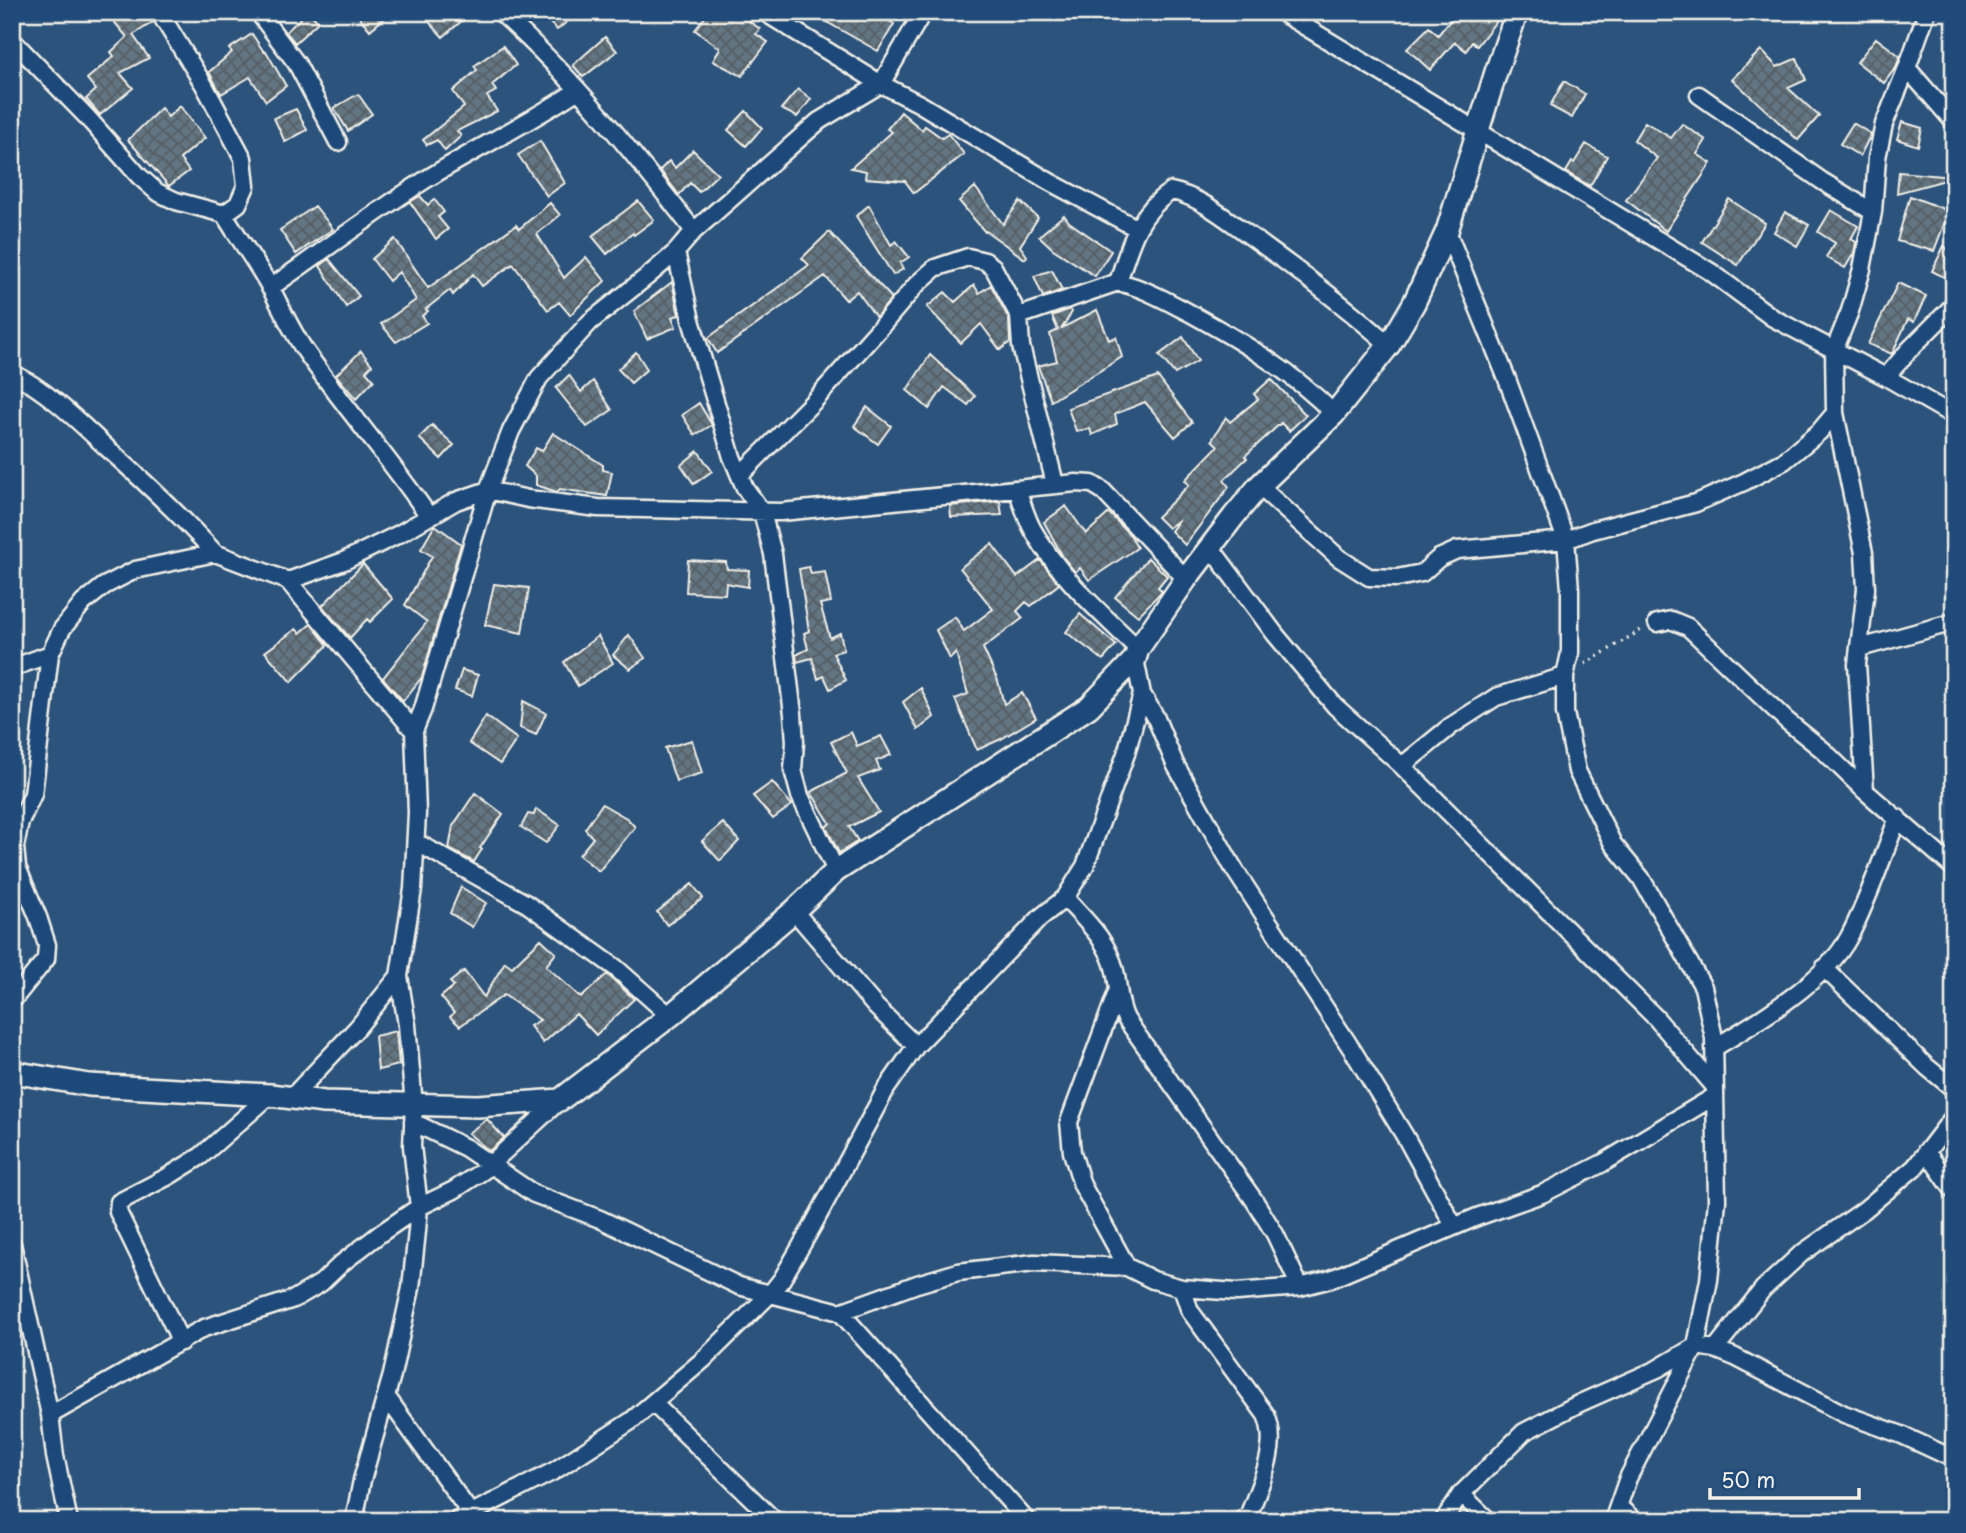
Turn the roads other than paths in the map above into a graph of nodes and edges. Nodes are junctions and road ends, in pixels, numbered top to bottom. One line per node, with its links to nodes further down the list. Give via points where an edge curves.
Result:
1 (159, 12): 18 (street, via 243,158 247,186 238,204)
2 (258, 12): 16 (street, via 297,64)
3 (500, 12): 12 (street)
4 (764, 12): 11 (street)
5 (923, 12): 11 (street)
6 (1281, 12): 15 (street)
7 (1517, 12): 15 (street)
8 (1927, 12): 10 (street)
9 (12, 40): 18 (street, via 157,192)
10 (1908, 68): 14 (street); 17 (street, via 1884,124)
11 (881, 84): 19 (street); 20 (street, via 819,121)
12 (578, 90): 20 (street); 24 (street, via 427,179)
13 (1699, 95): 17 (street)
14 (1954, 122)
15 (1478, 129): 21 (street); 28 (street, via 1711,272 1773,318)
16 (338, 142)
17 (1873, 212): 28 (street, via 1862,269)
18 (224, 214): 24 (street)
19 (1136, 229): 23 (street); 27 (street, via 1171,191 1195,200 1266,247)
20 (694, 231): 22 (street)
21 (1447, 231): 27 (street); 41 (street)
22 (676, 252): 34 (street, via 691,320); 38 (street, via 590,323 539,378 511,431)
23 (1118, 282): 26 (street); 32 (street, via 1137,286 1214,326 1281,368)
24 (271, 288): 40 (street, via 304,350)
25 (1954, 305): 30 (street)
26 (1019, 316): 34 (street, via 993,267 985,261 968,257 935,268); 35 (street, via 1021,346)
27 (1389, 345): 32 (street)
28 (1834, 351): 30 (street); 31 (street)
29 (12, 373): 43 (street, via 71,415)
30 (1886, 377): 33 (street)
31 (1835, 413): 41 (street, via 1784,461 1744,482 1696,503); 48 (street, via 1864,553 1866,589)
32 (1335, 415): 36 (street)
33 (1954, 416)
34 (740, 475): 39 (street)
35 (1055, 484): 37 (street); 44 (street, via 1092,484 1102,491)
36 (1259, 486): 41 (street, via 1339,558 1369,577 1422,573 1457,550); 42 (street)
37 (1017, 489): 39 (street); 50 (street, via 1032,529 1057,565)
38 (488, 490): 39 (street, via 598,508); 40 (street); 54 (street)
39 (762, 512): 60 (street, via 773,554 793,714 793,770 800,796)
40 (428, 515): 45 (street, via 344,561)
41 (1566, 540): 52 (street, via 1570,653)
42 (1211, 548): 44 (street); 55 (street, via 1335,706)
43 (215, 553): 45 (street); 49 (street, via 135,570 104,586 62,629)
44 (1186, 579): 50 (street)
45 (288, 581): 54 (street)
46 (1954, 622): 48 (street)
47 (1657, 623): 56 (street, via 1671,620 1688,627)
48 (1860, 648): 56 (street, via 1857,697)
49 (50, 654): 51 (street); 66 (street, via 33,794 15,847 17,867 47,946 46,959)
50 (1136, 654): 53 (street); 60 (street, via 1089,707)
51 (12, 668)
52 (1565, 676): 55 (street, via 1496,697); 69 (street, via 1565,712 1577,771 1613,844 1641,878 1703,987)
53 (1142, 694): 61 (street, via 1090,855); 81 (street, via 1221,848 1353,1051)
54 (414, 731): 58 (street)
55 (1402, 766): 72 (street, via 1656,1018)
56 (1865, 791): 57 (street)
57 (1898, 818): 59 (street); 63 (street, via 1849,939)
58 (416, 842): 64 (street); 67 (street, via 527,904 616,968)
59 (1954, 868)
60 (836, 871): 62 (street)
61 (1065, 898): 65 (street, via 1105,943); 68 (street)
62 (794, 911): 67 (street); 68 (street, via 875,1006)
63 (1825, 968): 69 (street, via 1761,1020); 71 (street)
64 (399, 976): 73 (street, via 364,1020); 75 (street)
65 (1117, 992): 83 (street, via 1069,1122 1082,1185); 84 (street, via 1126,1019 1275,1234)
66 (12, 1001)
67 (670, 1016): 74 (street)
68 (916, 1045): 86 (street, via 886,1089)
69 (1714, 1048): 72 (street)
70 (12, 1072): 73 (street, via 89,1085)
71 (1954, 1089)
72 (1715, 1092): 81 (street, via 1603,1163 1542,1194); 89 (street, via 1717,1201)
73 (281, 1097): 75 (street); 88 (street, via 201,1156 119,1202 118,1212)
74 (560, 1100): 75 (street); 78 (street)
75 (414, 1114): 78 (street); 80 (street, via 412,1146)
76 (1954, 1116): 77 (street)
77 (1926, 1152): 79 (street); 90 (street, via 1892,1188 1801,1254 1763,1289)
78 (490, 1163): 80 (street, via 454,1190); 86 (street, via 534,1194 600,1219 739,1286)
79 (1954, 1191)
80 (419, 1207): 88 (street, via 294,1299 204,1328); 91 (street, via 411,1288)
81 (1454, 1226): 84 (street)
82 (12, 1244): 93 (street)
83 (1127, 1268): 85 (street); 87 (street, via 1034,1263 958,1272)
84 (1300, 1287): 85 (street, via 1237,1292)
85 (1182, 1288): 102 (street, via 1190,1311 1270,1424 1272,1442 1249,1514)
86 (771, 1293): 87 (street); 92 (street)
87 (840, 1312): 101 (street)
88 (181, 1342): 93 (street)
89 (1696, 1346): 90 (street); 95 (street, via 1524,1432); 96 (street, via 1628,1478)
90 (1715, 1349): 94 (street, via 1844,1414)
91 (386, 1396): 97 (street); 99 (street)
92 (653, 1403): 97 (street, via 554,1471); 100 (street)
93 (50, 1415): 98 (street)
94 (1954, 1459)
95 (1461, 1494): 103 (street); 104 (street)
96 (1616, 1514): 105 (street)
97 (467, 1518)
98 (69, 1521)
99 (354, 1521)
100 (775, 1521)
101 (1027, 1521)
102 (1242, 1521)
103 (1443, 1521)
104 (1489, 1521)
105 (1636, 1521)

